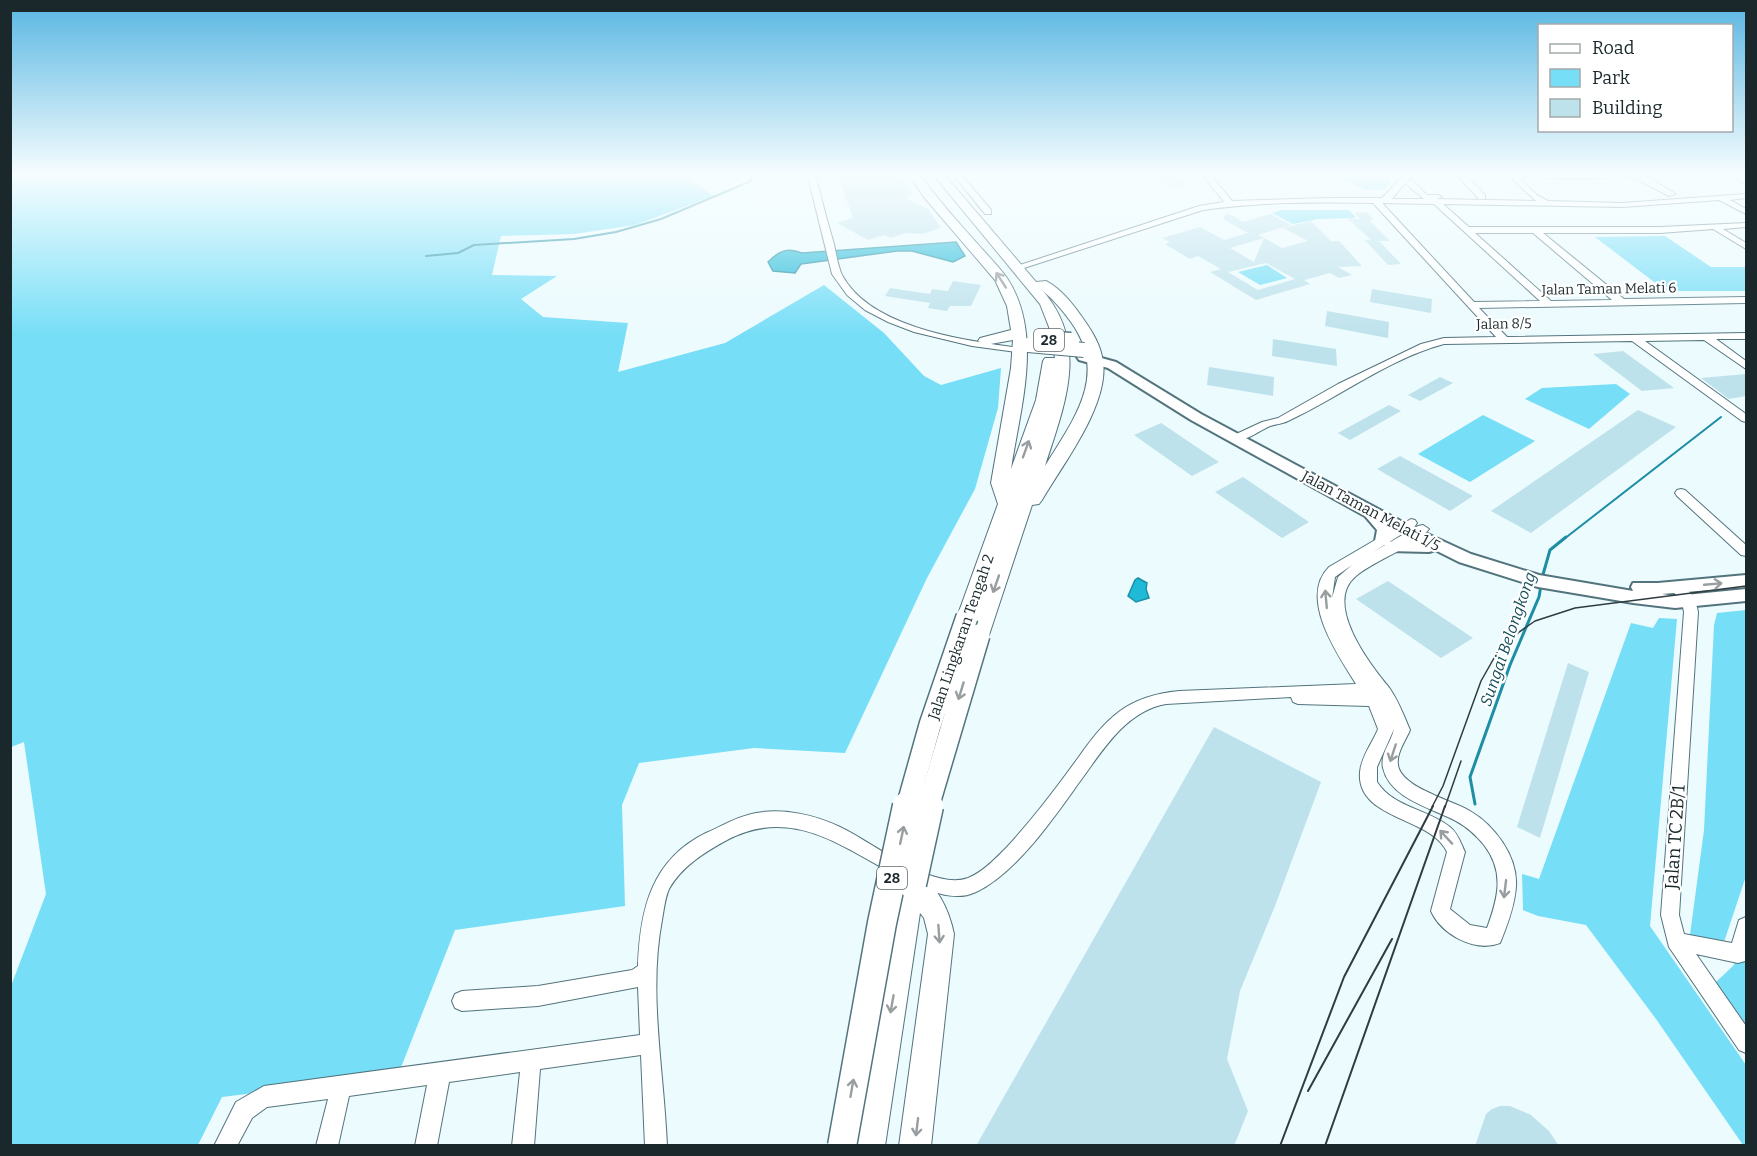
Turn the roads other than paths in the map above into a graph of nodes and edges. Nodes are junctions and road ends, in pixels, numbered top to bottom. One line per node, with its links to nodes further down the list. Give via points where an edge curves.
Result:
1 (824, 227): 24 (street, via 833,262 845,288 872,310 910,327)
2 (956, 227): 23 (highway, one-way to 2, via 1001,279)
3 (968, 227): 31 (highway, Jalan Lingkaran Tengah 2 / 28, one-way to 3, via 1044,400 1050,344 1028,293)
4 (981, 227): 13 (highway, Jalan Lingkaran Tengah 2 / 28)
5 (1143, 227): 13 (street)
6 (1399, 227): 18 (street)
7 (1463, 227): 10 (street)
8 (1727, 227): 9 (street)
9 (1716, 228): 11 (street); 12 (street)
10 (1466, 230): 11 (street); 17 (street)
11 (1535, 230): 16 (street)
12 (1746, 246)
13 (1018, 267): 14 (highway, Jalan Lingkaran Tengah 2 / 28)
14 (1029, 280): 25 (highway, via 1044,285 1059,298); 34 (highway, Jalan Lingkaran Tengah 2 / 28, via 1058,327 1064,363 1058,402)
15 (1746, 300): 16 (street, Jalan Taman Melati 6)
16 (1621, 302): 17 (street, Jalan Taman Melati 6)
17 (1548, 303): 18 (street, Jalan Taman Melati 6)
18 (1471, 305): 22 (street)
19 (1705, 336): 20 (street, Jalan 8/5); 21 (street, Jalan 8/5); 26 (street)
20 (1746, 336)
21 (1633, 337): 22 (street, Jalan 8/5); 28 (street)
22 (1503, 339): 29 (street, Jalan 8/5, via 1444,340 1425,346 1342,386 1274,428)
23 (1024, 341): 24 (highway, via 1005,338); 25 (main road, Jalan Taman Melati 1/5); 25 (highway, bridge, via 1071,341); 27 (highway)
24 (992, 344): 27 (highway, via 1016,358)
25 (1092, 350): 29 (main road, Jalan Taman Melati 1/5); 34 (highway, via 1097,371 1089,407)
26 (1746, 366)
27 (1019, 368): 31 (highway, via 1000,483)
28 (1745, 419)
29 (1244, 438): 32 (main road, Jalan Taman Melati 1/5); 33 (main road, Jalan Taman Melati 1/5)
30 (1681, 493): 37 (street)
31 (1007, 504): 42 (highway, Jalan Lingkaran Tengah 2 / 28)
32 (1368, 510): 33 (main road, Jalan Taman Melati 1/5); 35 (main road, via 1385,529)
33 (1413, 529): 35 (street); 36 (main road, Jalan Taman Melati 1/5); 38 (main road, Jalan Taman Melati 1/5)
34 (1014, 533): 42 (highway, Jalan Lingkaran Tengah 2 / 28, one-way to 42)
35 (1388, 544): 36 (main road); 43 (street, via 1339,586 1346,635)
36 (1450, 552): 38 (main road, Jalan Taman Melati 1/5)
37 (1746, 552)
38 (1544, 577): 41 (main road, Jalan Taman Melati 1/5, via 1633,597)
39 (1746, 581): 41 (main road, Jalan Taman Melati 1/5, one-way to 39)
40 (1746, 595): 41 (main road, Jalan Taman Melati 1/5)
41 (1689, 602): 46 (street, Jalan TC 2B/1, via 1670,915)
42 (973, 626): 44 (highway, Jalan Lingkaran Tengah 2 / 28, one-way to 44, bridge); 59 (highway, Jalan Lingkaran Tengah 2 / 28, one-way to 42, bridge, via 911,793 944,683)
43 (1378, 694): 43 (street, one-way to 43, via 1402,730 1390,759 1392,775 1406,788 1463,816 1483,832 1506,870 1507,887 1493,937 1467,933 1451,924 1440,911 1456,852 1445,833 1391,806 1371,786 1368,773 1386,729); 47 (street, via 1314,699 1241,692 1158,699 1122,718 1032,831 987,876 968,887 950,890 913,875 820,826 787,820 749,821 705,843 681,861 667,879 658,894)
44 (912, 884): 60 (highway, Jalan Lingkaran Tengah 2 / 28, one-way to 60); 61 (highway, one-way to 61, via 936,912 941,934)
45 (1746, 926): 46 (street, via 1738,954)
46 (1676, 941): 49 (street, Jalan TC 2B/1)
47 (649, 971): 48 (street, via 634,979 538,996); 50 (street)
48 (462, 1001)
49 (1746, 1043)
50 (649, 1044): 51 (street); 58 (street)
51 (531, 1060): 52 (street); 57 (street)
52 (440, 1072): 53 (street); 56 (street)
53 (341, 1086): 54 (street, via 264,1097 244,1110); 55 (street)
54 (225, 1146)
55 (327, 1146)
56 (426, 1146)
57 (523, 1146)
58 (656, 1146)
59 (842, 1146)
60 (869, 1146)
61 (915, 1146)

